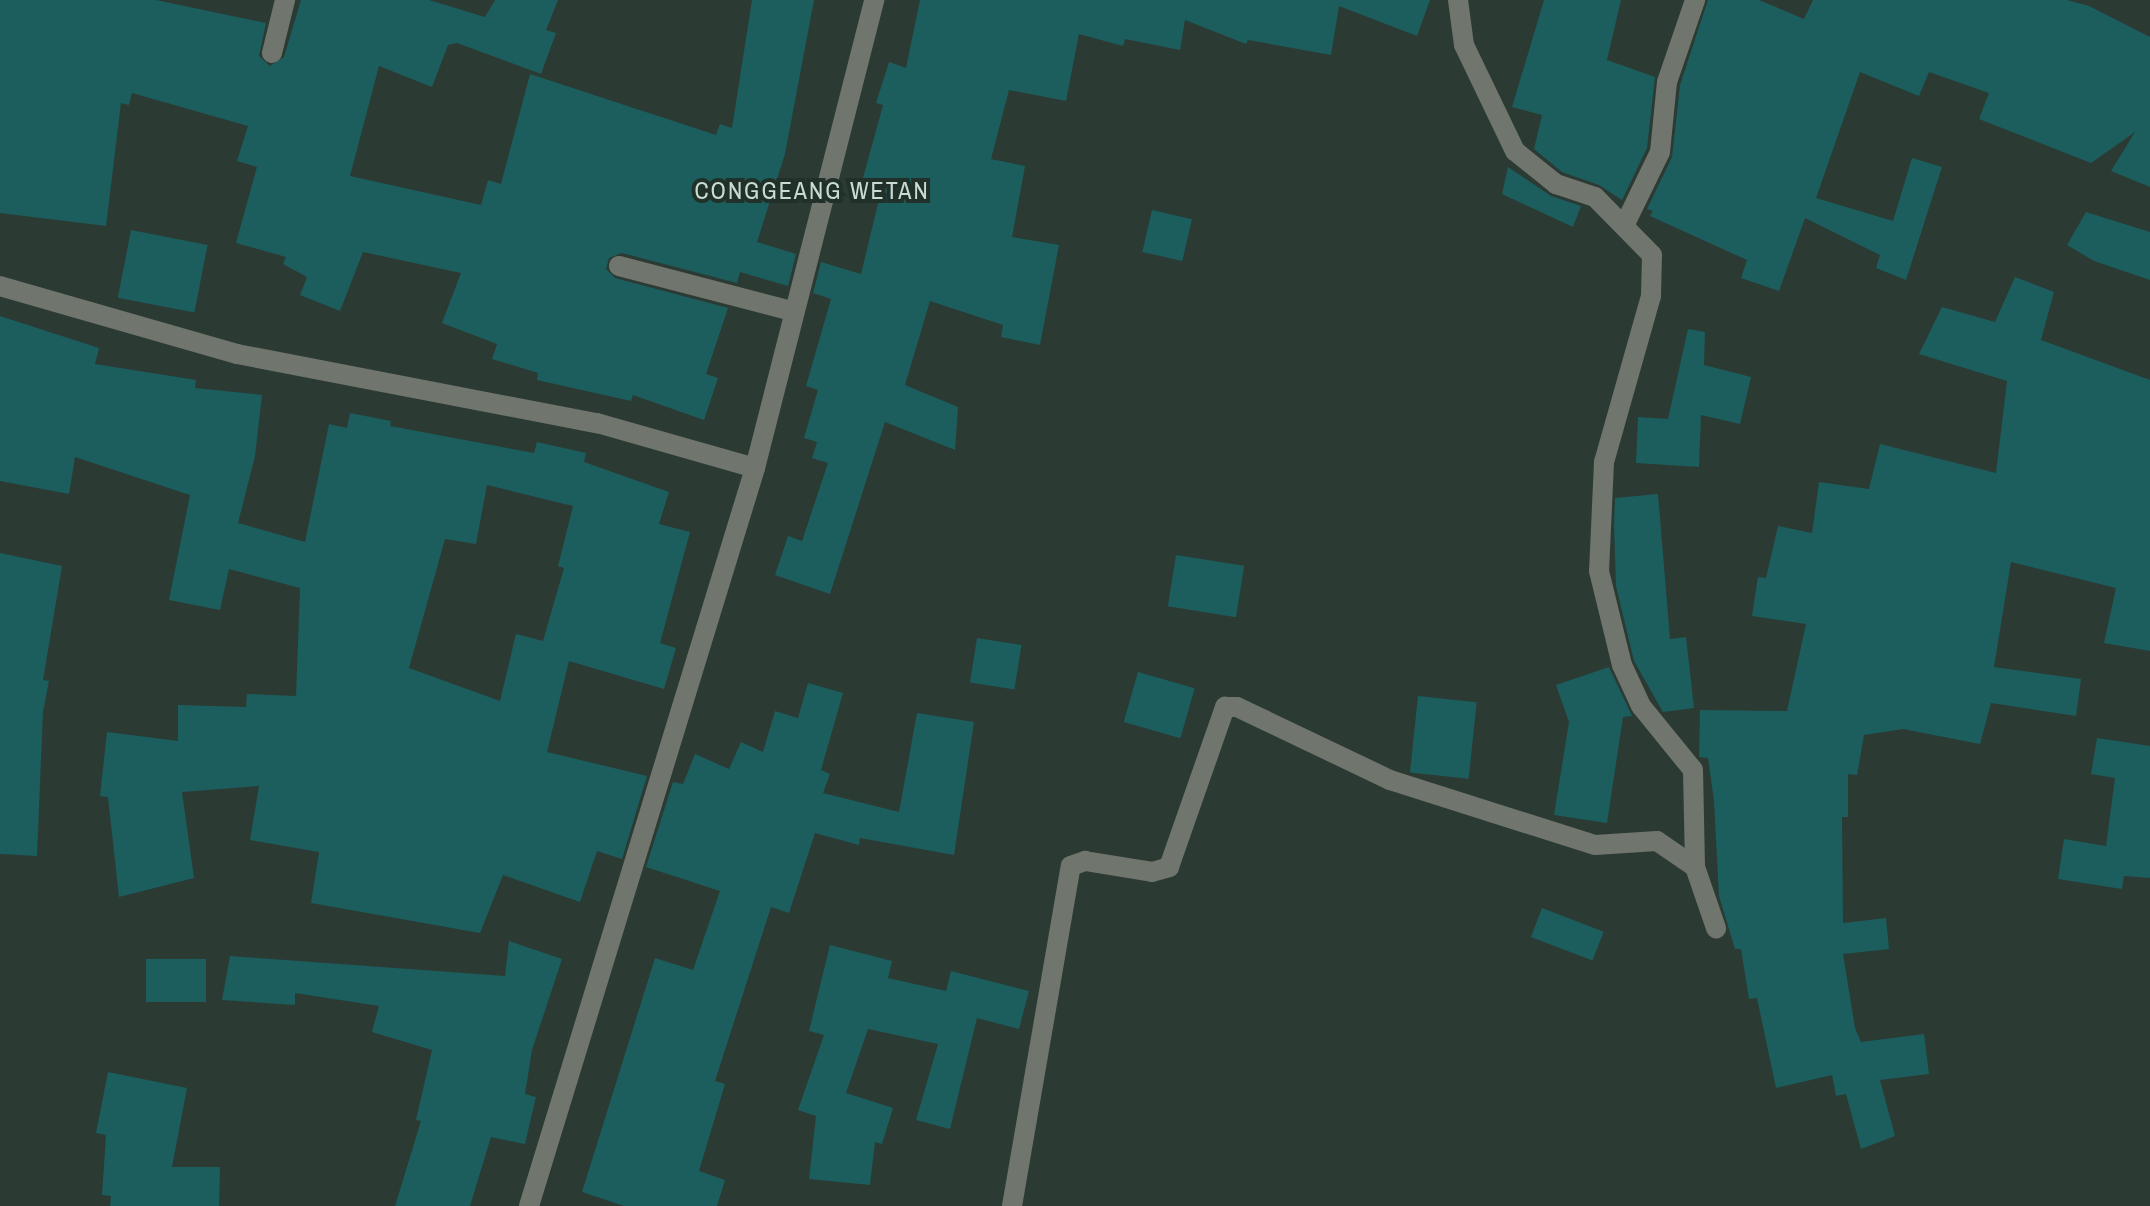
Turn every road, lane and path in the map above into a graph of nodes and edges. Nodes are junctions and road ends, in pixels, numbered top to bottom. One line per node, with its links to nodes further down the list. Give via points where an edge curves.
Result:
1 (285, 0): 5 (street)
2 (874, 0): 9 (street)
3 (1458, 0): 6 (street, via 1464,45 1515,151 1556,184 1595,197)
4 (1695, 0): 6 (street, via 1667,82 1660,152)
5 (272, 53)
6 (1625, 224): 11 (street, via 1652,255 1651,296 1604,462 1599,571 1610,630 1628,679 1641,706 1693,770)
7 (619, 266): 9 (street)
8 (0, 286): 10 (street, via 237,354 597,423)
9 (792, 311): 10 (street)
10 (755, 468): 13 (street)
11 (1695, 867): 12 (street); 14 (street, via 1657,841 1595,845 1390,780 1237,707 1225,707 1169,867 1152,872 1085,861 1071,866)
12 (1716, 928)
13 (529, 1206)
14 (1012, 1206)

